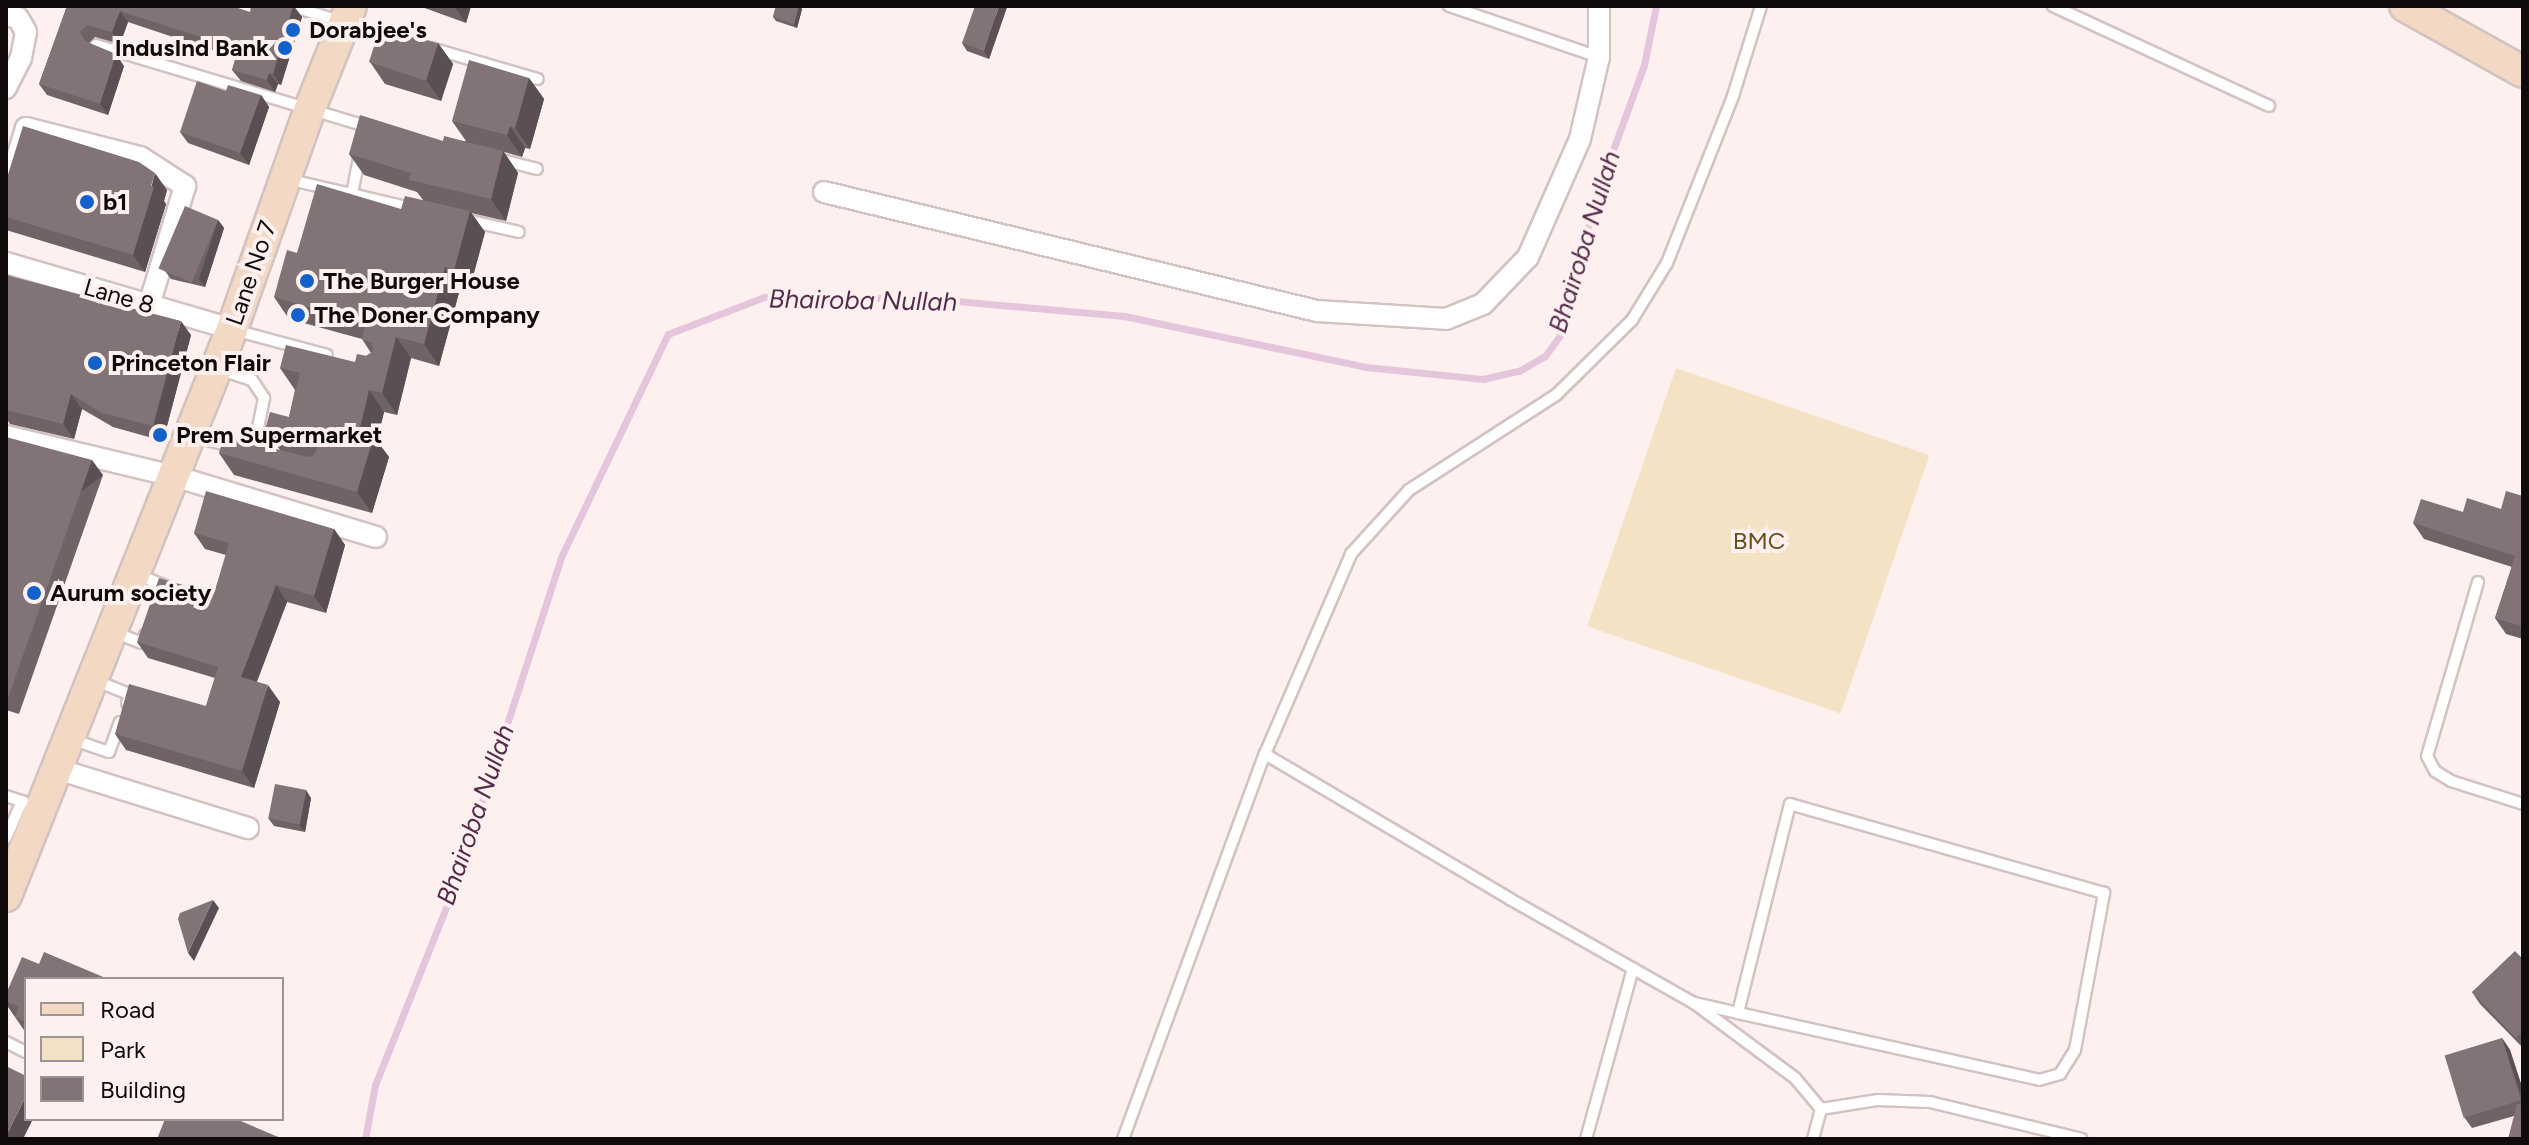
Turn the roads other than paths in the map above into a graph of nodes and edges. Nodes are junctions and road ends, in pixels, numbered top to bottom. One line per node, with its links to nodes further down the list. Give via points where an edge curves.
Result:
1 (291, 6): 8 (lane)
2 (1449, 6): 14 (lane)
3 (1599, 6): 14 (street)
4 (1761, 6): 49 (lane, via 1733,96 1667,263 1632,320 1556,395 1409,490 1351,554)
5 (2053, 6): 18 (lane)
6 (2405, 6): 15 (main road)
7 (2445, 6): 13 (main road)
8 (348, 14): 10 (lane); 19 (main road, Lane No 7)
9 (6, 15): 17 (street, via 18,18 26,32 21,58)
10 (400, 39)
11 (415, 43): 16 (lane)
12 (96, 45): 19 (lane)
13 (2523, 51)
14 (1599, 57): 25 (street, via 1580,139 1528,257 1483,304 1446,319 1317,311)
15 (2523, 72)
16 (538, 79)
17 (6, 88)
18 (2269, 106)
19 (309, 111): 20 (lane); 24 (main road, Lane No 7)
20 (366, 126): 21 (lane); 27 (lane)
21 (381, 130)
22 (480, 155): 23 (lane)
23 (537, 169)
24 (285, 178): 27 (lane); 33 (main road, Lane No 7)
25 (824, 192)
26 (6, 194): 32 (street, via 26,128 140,157 185,186)
27 (352, 194): 28 (lane)
28 (428, 211)
29 (458, 218): 30 (lane)
30 (519, 232)
31 (6, 263): 32 (street, Lane 8)
32 (149, 305): 33 (street, Lane 8)
33 (232, 329): 34 (lane); 35 (main road, Lane No 7)
34 (339, 359)
35 (216, 369): 36 (main road, Lane No 7); 38 (lane, via 259,386 264,398)
36 (190, 435): 38 (lane); 40 (main road, Lane No 7)
37 (6, 436): 40 (street)
38 (253, 452): 39 (lane)
39 (267, 455)
40 (174, 476): 41 (street); 42 (main road, Lane No 7)
41 (376, 537)
42 (135, 574): 44 (lane, via 165,586); 46 (main road, Lane No 7)
43 (2478, 582): 53 (lane, via 2427,756 2435,771 2451,781)
44 (159, 600)
45 (148, 629): 46 (lane, via 142,643)
46 (112, 632): 47 (main road, Lane No 7)
47 (93, 679): 48 (main road, Lane No 7); 48 (lane, via 131,695 109,752)
48 (69, 738): 50 (main road, Lane No 7)
49 (1265, 754): 57 (lane); 63 (lane)
50 (57, 769): 52 (main road, Lane No 7); 54 (street)
51 (6, 796): 52 (lane)
52 (32, 804): 55 (lane); 56 (main road, Lane No 7)
53 (2523, 804)
54 (248, 828)
55 (6, 838)
56 (6, 896)
57 (1633, 968): 58 (lane); 64 (lane)
58 (1694, 1003): 59 (lane); 62 (lane, via 1795,1078)
59 (1738, 1013): 59 (lane, via 2039,1080 2060,1074 2075,1050 2104,893 1790,804)
60 (6, 1042): 61 (lane)
61 (24, 1051)
62 (1821, 1109): 65 (lane); 66 (lane, via 1878,1100 1930,1102)
63 (1123, 1139)
64 (1586, 1139)
65 (1813, 1139)
66 (2082, 1139)

